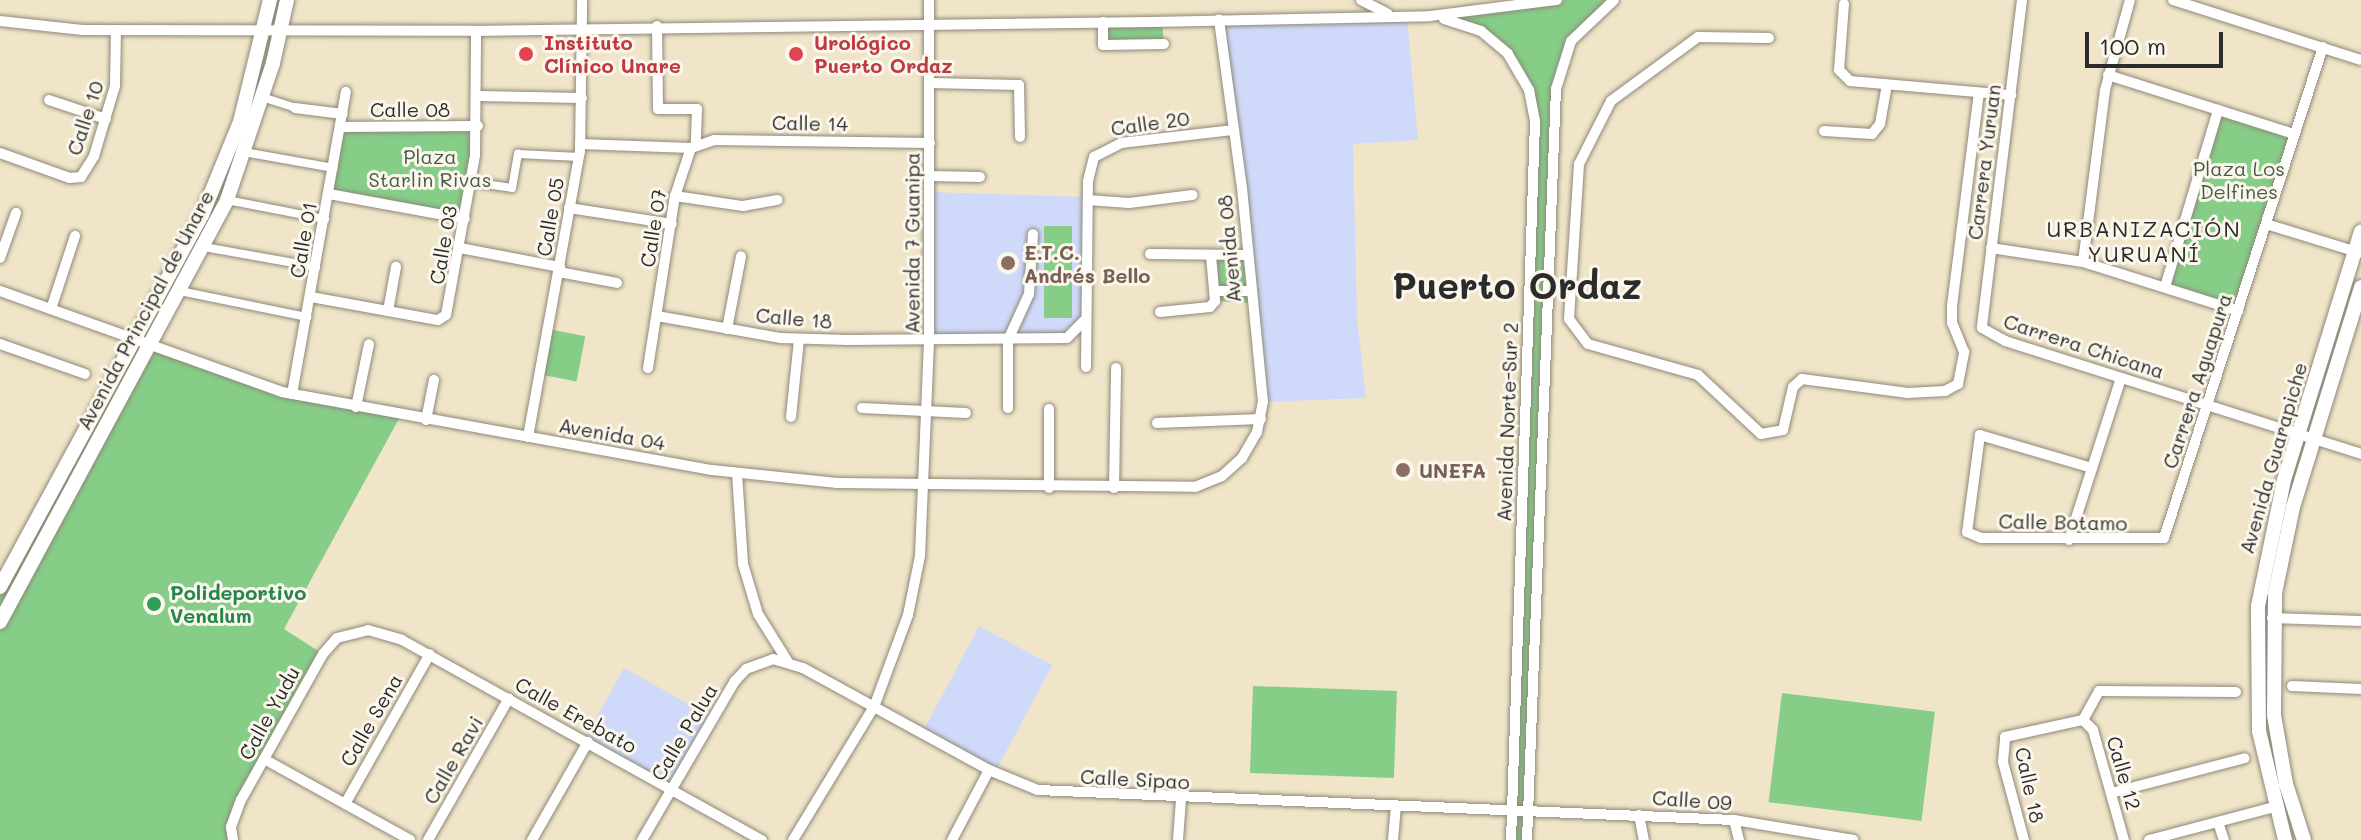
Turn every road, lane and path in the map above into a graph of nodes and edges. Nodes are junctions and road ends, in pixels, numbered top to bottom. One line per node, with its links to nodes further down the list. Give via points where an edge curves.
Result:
1 (270, 0): 19 (street, Avenida Principal de Unare)
2 (287, 0): 20 (street, Avenida Principal de Unare)
3 (582, 0): 21 (street, Calle 05)
4 (929, 0): 16 (street, Avenida 7 Guanipa)
5 (1361, 0): 12 (street)
6 (1557, 0): 13 (street)
7 (1614, 0): 165 (street, Avenida Norte-Sur 2, via 1587,20 1571,41 1556,89)
8 (2022, 0): 33 (street, Carrera Yuruan)
9 (2130, 0): 28 (street)
10 (2173, 0): 26 (street)
11 (1844, 4): 30 (street, via 1839,70 1850,81)
12 (1396, 16): 13 (street); 14 (street)
13 (1430, 16): 164 (street, Avenida Norte-Sur 2, via 1469,25 1500,45 1524,78 1535,122)
14 (1219, 20): 17 (street); 44 (street, Avenida 08)
15 (0, 21): 22 (street)
16 (929, 22): 17 (street); 18 (street); 29 (street, Avenida 7 Guanipa)
17 (1103, 22): 25 (street, via 1103,45)
18 (657, 26): 21 (street); 50 (street, via 658,109 697,109)
19 (264, 28): 20 (street); 22 (street); 103 (street, Avenida Principal de Unare, via 250,92 218,180)
20 (282, 28): 23 (street); 35 (street, Avenida Principal de Unare)
21 (582, 28): 23 (street); 36 (street, Calle 05)
22 (116, 30): 41 (street, Calle 10, via 116,81)
23 (476, 31): 34 (street, Calle 03)
24 (1769, 38): 32 (street, via 1698,37 1611,101 1579,164 1569,319 1588,344 1698,375 1761,434 1776,434 1786,426 1793,387 1802,379 1908,393 1945,391 1958,384 1964,352 1952,323 1952,306)
25 (1164, 44)
26 (2323, 47): 27 (street); 46 (street, Carrera Aguapura)
27 (2361, 60)
28 (2108, 75): 39 (street); 82 (street)
29 (930, 83): 47 (street, via 1019,85); 48 (street, Avenida 7 Guanipa)
30 (1887, 85): 32 (street); 45 (street, via 1875,132)
31 (346, 92): 40 (street, Calle 01)
32 (1979, 93): 33 (street)
33 (2011, 95): 75 (street, Carrera Yuruan)
34 (478, 96): 36 (street); 42 (street, Calle 03)
35 (262, 97): 38 (street); 51 (street, Avenida Principal de Unare)
36 (582, 98): 49 (street, Calle 05)
37 (49, 100): 41 (street)
38 (295, 108): 40 (street)
39 (2218, 110): 46 (street); 87 (street)
40 (343, 114): 43 (street, Calle 01)
41 (106, 119): 52 (street, Calle 10, via 90,164 77,179)
42 (478, 126): 43 (street, Calle 08); 57 (street, Calle 03)
43 (342, 127): 54 (street, Calle 01)
44 (1234, 130): 63 (street, Calle 20, via 1104,148 1090,166); 79 (street, Avenida 08)
45 (1824, 131)
46 (2294, 134): 69 (street, Carrera Aguapura)
47 (1020, 137)
48 (930, 143): 50 (street, Calle 14, via 764,140); 55 (street, Avenida 7 Guanipa)
49 (580, 144): 50 (street, Calle 14); 53 (street, Calle 05)
50 (694, 147): 60 (street, Calle 07)
51 (244, 152): 54 (street); 61 (street, Avenida Principal de Unare)
52 (0, 153)
53 (579, 157): 57 (street, via 518,154 512,188); 64 (street, Calle 05)
54 (334, 168): 58 (street, Calle 01)
55 (930, 176): 56 (street); 105 (street, Avenida 7 Guanipa)
56 (980, 177)
57 (472, 182): 67 (street, Calle 03)
58 (329, 194): 66 (street, Calle 01); 67 (street)
59 (1192, 195): 63 (street, via 1129,203)
60 (675, 196): 62 (street, via 743,206); 68 (street, Calle 07)
61 (227, 200): 66 (street); 73 (street, Avenida Principal de Unare)
62 (777, 200)
63 (1088, 200): 100 (street, Calle 20)
64 (569, 208): 68 (street); 85 (street, Calle 05)
65 (16, 213): 81 (street)
66 (325, 219): 83 (street, Calle 01)
67 (465, 219): 74 (street, Calle 03)
68 (672, 224): 98 (street, Calle 07)
69 (2266, 224): 76 (street); 96 (street, Carrera Aguapura)
70 (2361, 232): 76 (street, Avenida Guarapiche)
71 (1033, 234): 106 (street, via 1029,294)
72 (75, 236): 94 (street)
73 (204, 247): 83 (street); 90 (street, Avenida Principal de Unare)
74 (460, 248): 85 (street); 95 (street, Calle 03, via 450,305 442,319)
75 (1991, 248): 82 (street); 101 (street, Carrera Yuruan)
76 (2358, 253): 128 (street, Avenida Guarapiche)
77 (1150, 254): 78 (street)
78 (1211, 255): 79 (street); 92 (street)
79 (1247, 255): 91 (street, Avenida 08)
80 (741, 256): 102 (street)
81 (0, 258)
82 (2083, 262): 87 (street)
83 (316, 267): 93 (street, Calle 01)
84 (396, 267): 95 (street)
85 (559, 269): 86 (street); 129 (street, Calle 05)
86 (617, 283)
87 (2165, 287): 96 (street)
88 (2361, 287): 130 (street, Avenida Guarapiche)
89 (0, 291): 94 (street, Avenida 04)
90 (180, 291): 99 (street); 109 (street, Avenida Principal de Unare)
91 (1250, 291): 92 (street); 125 (street, Avenida 08)
92 (1214, 296): 97 (street, via 1207,309)
93 (311, 297): 95 (street); 99 (street, Calle 01)
94 (51, 309): 103 (street, Avenida 04)
95 (388, 311)
96 (2238, 311): 117 (street, Carrera Aguapura)
97 (1160, 312)
98 (657, 316): 102 (street, Calle 18); 111 (street, Calle 07)
99 (307, 317): 116 (street, Calle 01)
100 (1086, 319): 106 (street, via 1067,338); 110 (street, Calle 20)
101 (1982, 328): 114 (street, Carrera Chicana, via 2005,341)
102 (727, 329): 104 (street, Calle 18)
103 (134, 339): 109 (street, Avenida 04); 140 (street, Avenida Principal de Unare)
104 (799, 340): 105 (street, Calle 18); 124 (street)
105 (929, 340): 106 (street); 123 (street, Avenida 7 Guanipa)
106 (1008, 340): 120 (street)
107 (0, 344): 113 (street)
108 (369, 344): 118 (street)
109 (150, 345): 116 (street, Avenida 04); 143 (street, Avenida Principal de Unare)
110 (1086, 367)
111 (648, 368)
112 (1116, 368): 137 (street)
113 (85, 374)
114 (2121, 378): 117 (street, Carrera Chicana); 133 (street)
115 (434, 380): 126 (street)
116 (292, 394): 118 (street, Avenida 04)
117 (2208, 406): 128 (street, Carrera Chicana); 139 (street, Carrera Aguapura)
118 (356, 407): 126 (street, Avenida 04)
119 (862, 408): 123 (street)
120 (1008, 408)
121 (1049, 409): 136 (street)
122 (966, 413): 123 (street)
123 (928, 414): 135 (street, Avenida 7 Guanipa)
124 (791, 417)
125 (1261, 419): 127 (street); 132 (street, Avenida 08, via 1251,447)
126 (426, 420): 129 (street, Avenida 04)
127 (1157, 423)
128 (2298, 434): 130 (street, Carrera Chicana); 163 (street, Avenida Guarapiche, via 2265,554 2256,626 2258,718)
129 (528, 437): 134 (street, Avenida 04)
130 (2314, 439): 131 (street, Carrera Chicana); 141 (street, Avenida Guarapiche, via 2284,538)
131 (2361, 454)
132 (1233, 468): 137 (street, Avenida 04, via 1195,487)
133 (2092, 468): 138 (street); 138 (street, Calle Botamo, via 1985,434 1975,441 1967,532 1981,538)
134 (737, 473): 135 (street, Avenida 04); 147 (street, via 743,564 758,614)
135 (926, 486): 136 (street, Avenida 04); 152 (street, Avenida 7 Guanipa, via 914,587)
136 (1049, 488): 137 (street, Avenida 04)
137 (1114, 488)
138 (2069, 540): 139 (street, Calle Botamo)
139 (2160, 541)
140 (0, 587)
141 (2272, 618): 142 (street); 190 (street, Avenida Guarapiche, via 2277,739)
142 (2361, 621)
143 (0, 622)
144 (368, 630): 145 (street, Calle Erebato); 156 (street, Calle Yudu, via 329,645)
145 (430, 654): 151 (street, Calle Erebato); 161 (street, Calle Sena)
146 (773, 659): 147 (street, Calle Sipao); 158 (street, Calle Palua, via 746,669 735,681)
147 (788, 662): 152 (street, Calle Sipao)
148 (2292, 686): 149 (street)
149 (2361, 689)
150 (2236, 692): 153 (street, via 2099,691)
151 (509, 698): 154 (street, Calle Erebato); 172 (street, Calle Ravi)
152 (874, 707): 157 (street, Calle Sipao); 176 (street, Avenida 7 Guanipa)
153 (2083, 720): 159 (street, Calle 12, via 2093,730); 185 (street, Calle 18, via 2005,737 2003,762)
154 (588, 742): 158 (street, Calle Erebato); 173 (street)
155 (2245, 758): 159 (street)
156 (264, 759): 161 (street); 170 (street, Calle Yudu, via 235,814)
157 (989, 770): 160 (street, Calle Sipao, via 1038,790); 177 (street)
158 (671, 789): 174 (street, Calle Palua); 175 (street, Calle Erebato)
159 (2111, 793): 186 (street, Calle 12)
160 (1181, 799): 162 (street, Calle Sipao); 178 (street)
161 (345, 804): 171 (street)
162 (1396, 807): 164 (street, Calle Sipao); 179 (street)
163 (2274, 807): 168 (street); 189 (street, Avenida Guarapiche)
164 (1512, 811): 165 (street, Calle Sipao); 180 (street, Avenida Norte-Sur 2)
165 (1528, 811): 166 (street, Calle 09); 181 (street, Avenida Norte-Sur 2)
166 (1639, 815): 167 (street, Calle 09); 182 (street)
167 (1734, 820): 169 (street, Calle 09); 183 (street)
168 (2218, 822): 187 (street); 188 (street)
169 (1836, 838): 184 (street, Calle 09)
170 (233, 840)
171 (410, 840)
172 (428, 840)
173 (532, 840)
174 (642, 840)
175 (762, 840)
176 (793, 840)
177 (952, 840)
178 (1178, 840)
179 (1393, 840)
180 (1511, 840)
181 (1527, 840)
182 (1644, 840)
183 (1739, 840)
184 (1853, 840)
185 (2024, 840)
186 (2124, 840)
187 (2149, 840)
188 (2224, 840)
189 (2285, 840)
190 (2304, 840)

